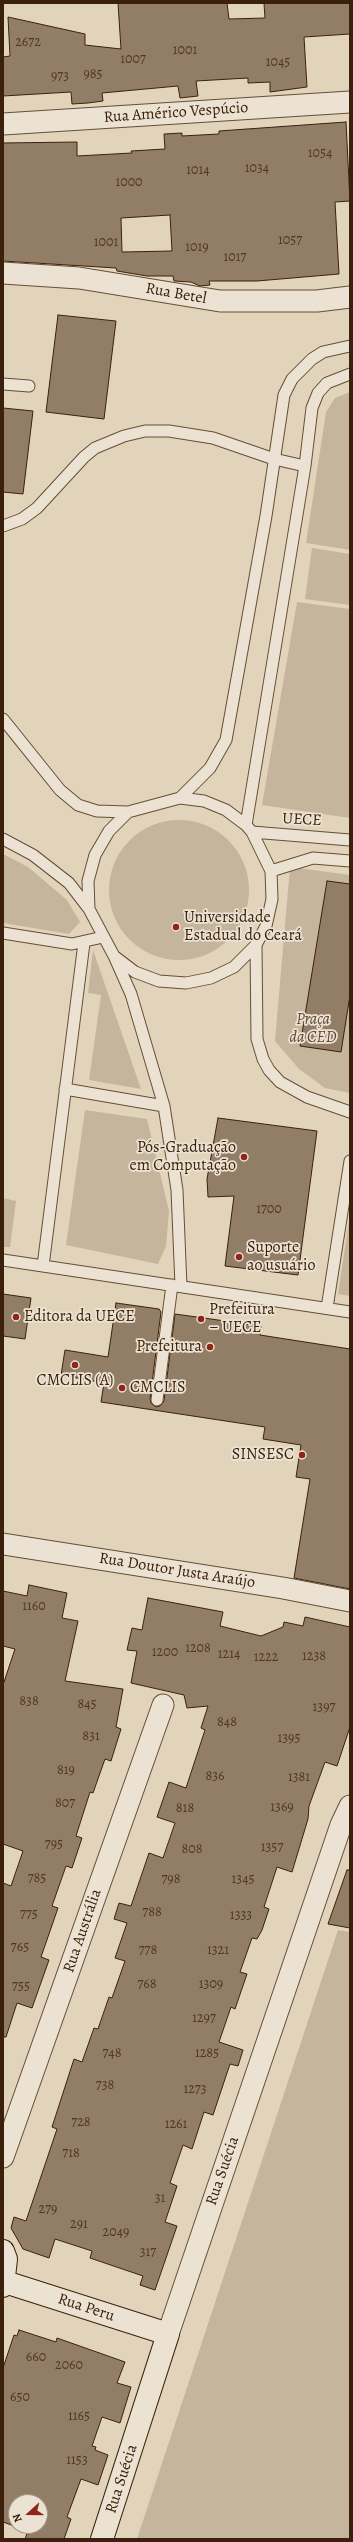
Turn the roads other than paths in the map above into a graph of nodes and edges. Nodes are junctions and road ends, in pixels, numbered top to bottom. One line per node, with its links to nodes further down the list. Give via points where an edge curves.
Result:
1 (350, 102): 2 (street, Rua Américo Vespúcio)
2 (3, 124)
3 (3, 273): 4 (street, Rua Betel, via 78,278 220,301 301,301)
4 (350, 297)
5 (350, 346): 9 (lane, via 323,352 292,379 284,395)
6 (350, 374): 10 (lane, via 332,381 318,393 312,408)
7 (3, 384): 8 (lane)
8 (29, 386)
9 (274, 459): 10 (lane); 11 (lane, via 213,438 170,430 145,431 124,436 95,448 37,508 22,519); 13 (lane, via 226,740 210,768)
10 (305, 466): 15 (lane)
11 (3, 526)
12 (3, 719): 14 (lane, via 60,790 78,805 97,811)
13 (180, 798): 14 (lane); 15 (lane, via 204,801 226,810)
14 (128, 812): 20 (lane, via 109,831 95,855 88,881)
15 (249, 829): 17 (lane, UECE); 19 (lane)
16 (3, 840): 20 (lane, via 33,855 69,883)
17 (350, 840)
18 (350, 861): 19 (lane, via 313,858)
19 (271, 871): 24 (lane, via 272,899 266,926)
20 (89, 909): 22 (lane)
21 (3, 933): 23 (lane, via 59,943)
22 (103, 938): 23 (lane); 25 (lane)
23 (84, 943): 26 (lane)
24 (256, 945): 25 (lane, via 234,967 211,978 186,983 159,981 141,974); 28 (lane, via 257,1038 269,1070 280,1082 307,1097)
25 (114, 956): 27 (lane, via 131,994)
26 (65, 1089): 27 (lane); 31 (lane)
27 (164, 1106): 32 (lane, via 178,1190)
28 (350, 1112)
29 (350, 1161): 33 (lane)
30 (3, 1260): 31 (lane)
31 (43, 1266): 32 (lane)
32 (176, 1285): 33 (lane); 35 (lane)
33 (327, 1308): 34 (lane)
34 (350, 1312)
35 (157, 1400)
36 (3, 1544): 37 (street, Rua Doutor Justa Araújo)
37 (350, 1600)
38 (162, 1705): 41 (street, Rua Austrália)
39 (350, 1806): 40 (street, Rua Suécia)
40 (345, 1826): 44 (street, Rua Suécia)
41 (3, 2157)
42 (3, 2251): 43 (street, Rua Peru, via 6,2259)
43 (4, 2284): 44 (street, Rua Peru)
44 (168, 2334): 45 (street, Rua Suécia)
45 (102, 2539)

